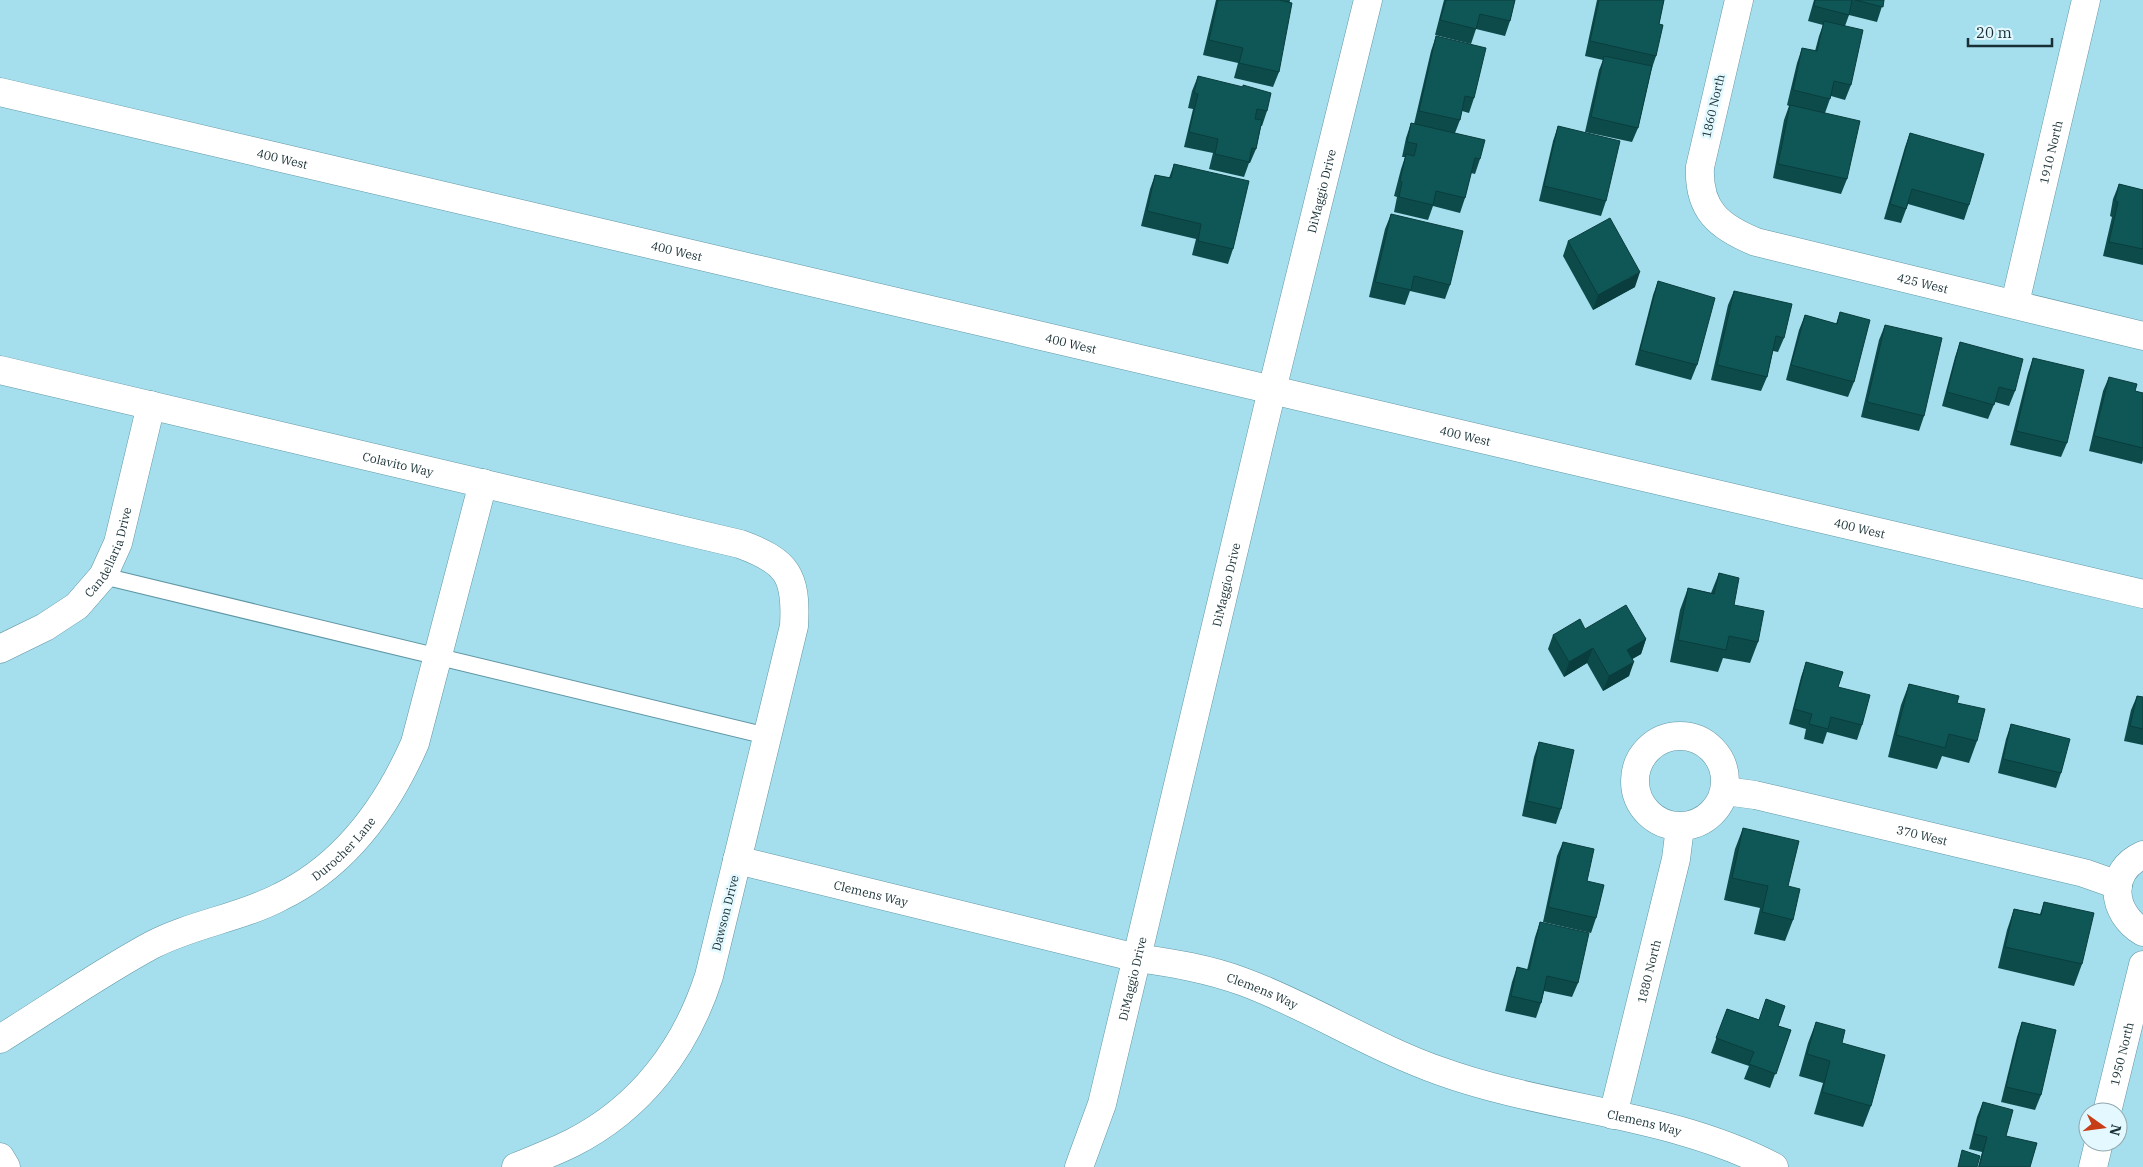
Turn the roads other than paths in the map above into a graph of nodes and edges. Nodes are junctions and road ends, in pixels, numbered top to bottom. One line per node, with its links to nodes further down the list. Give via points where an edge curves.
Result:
1 (1368, 0): 9 (street, DiMaggio Drive)
2 (1738, 0): 5 (street, 1860 North, via 1700,168 1700,184)
3 (2086, 0): 6 (street, 1910 North)
4 (0, 92): 9 (street, 400 West)
5 (1710, 211): 6 (street, 425 West, via 1721,224 1756,242)
6 (2015, 303): 7 (street, 425 West)
7 (2143, 336)
8 (0, 370): 10 (street, Colavito Way)
9 (1272, 390): 14 (street, 400 West); 24 (street, DiMaggio Drive)
10 (151, 405): 11 (street, Colavito Way); 13 (street, Candellaria Drive, via 118,543)
11 (483, 483): 12 (street, Colavito Way, via 740,544 768,554); 16 (street, Durocher Lane)
12 (787, 574): 17 (street, Dawson Drive, via 796,596 794,626)
13 (103, 576): 15 (street, Candellaria Drive, via 77,606 45,627); 16 (lane)
14 (2143, 594)
15 (0, 649)
16 (438, 657): 17 (lane); 26 (street, Durocher Lane, via 421,725 403,770 372,820 330,864 280,898 153,945)
17 (767, 736): 21 (street, Dawson Drive)
18 (1725, 790): 19 (street, via 1714,813 1704,821); 19 (street, via 1723,766 1718,755 1703,742 1674,736 1651,746 1637,766 1636,791 1644,808 1657,821); 22 (street, 370 West)
19 (1680, 827): 28 (street, 1880 North, via 1676,859)
20 (2143, 854): 22 (street, via 2128,864)
21 (737, 860): 24 (street, Clemens Way); 32 (street, Dawson Drive, via 702,998 671,1058 628,1106 601,1126 572,1143)
22 (2118, 884): 23 (street, via 2117,896 2125,918)
23 (2143, 932)
24 (1137, 958): 28 (street, Clemens Way, via 1191,966 1242,981 1292,1002 1378,1046 1440,1071 1483,1085); 33 (street, DiMaggio Drive, via 1102,1104)
25 (2143, 965): 27 (street, 1950 North)
26 (0, 1039)
27 (2109, 1102)
28 (1613, 1115): 34 (street, Clemens Way, via 1707,1140)
29 (2097, 1152): 35 (street)
30 (0, 1157): 31 (street)
31 (6, 1167)
32 (516, 1167)
33 (1079, 1167)
34 (1774, 1167)
35 (2093, 1167)

